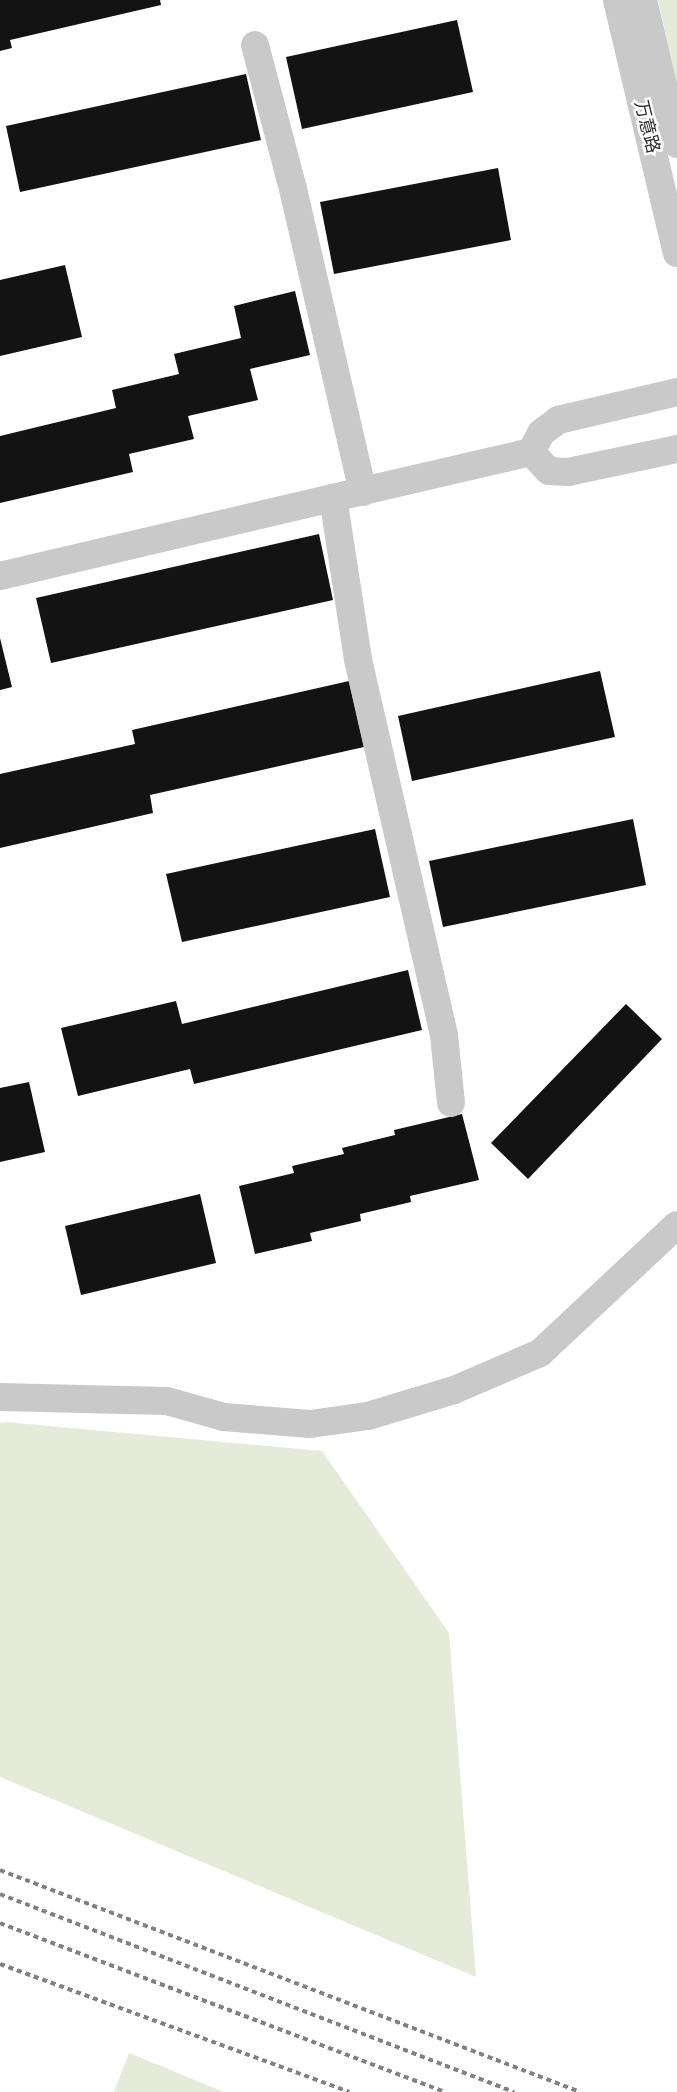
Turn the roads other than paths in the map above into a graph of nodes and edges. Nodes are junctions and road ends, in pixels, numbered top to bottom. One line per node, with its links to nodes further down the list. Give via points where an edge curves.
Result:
1 (617, 0): 5 (street, 万意路)
2 (643, 0): 4 (street, 万意路)
3 (255, 45): 9 (street, via 293,189)
4 (677, 144)
5 (677, 253)
6 (677, 392): 8 (street, via 558,420 541,433)
7 (677, 449): 8 (street, via 568,472 549,471)
8 (531, 452): 9 (street)
9 (363, 492): 10 (street)
10 (333, 498): 11 (street); 12 (street, via 358,659 444,1035)
11 (0, 576)
12 (451, 1103)
13 (677, 1225): 14 (street, via 540,1353 454,1390 368,1416 310,1424 224,1417 167,1401)
14 (0, 1397)

